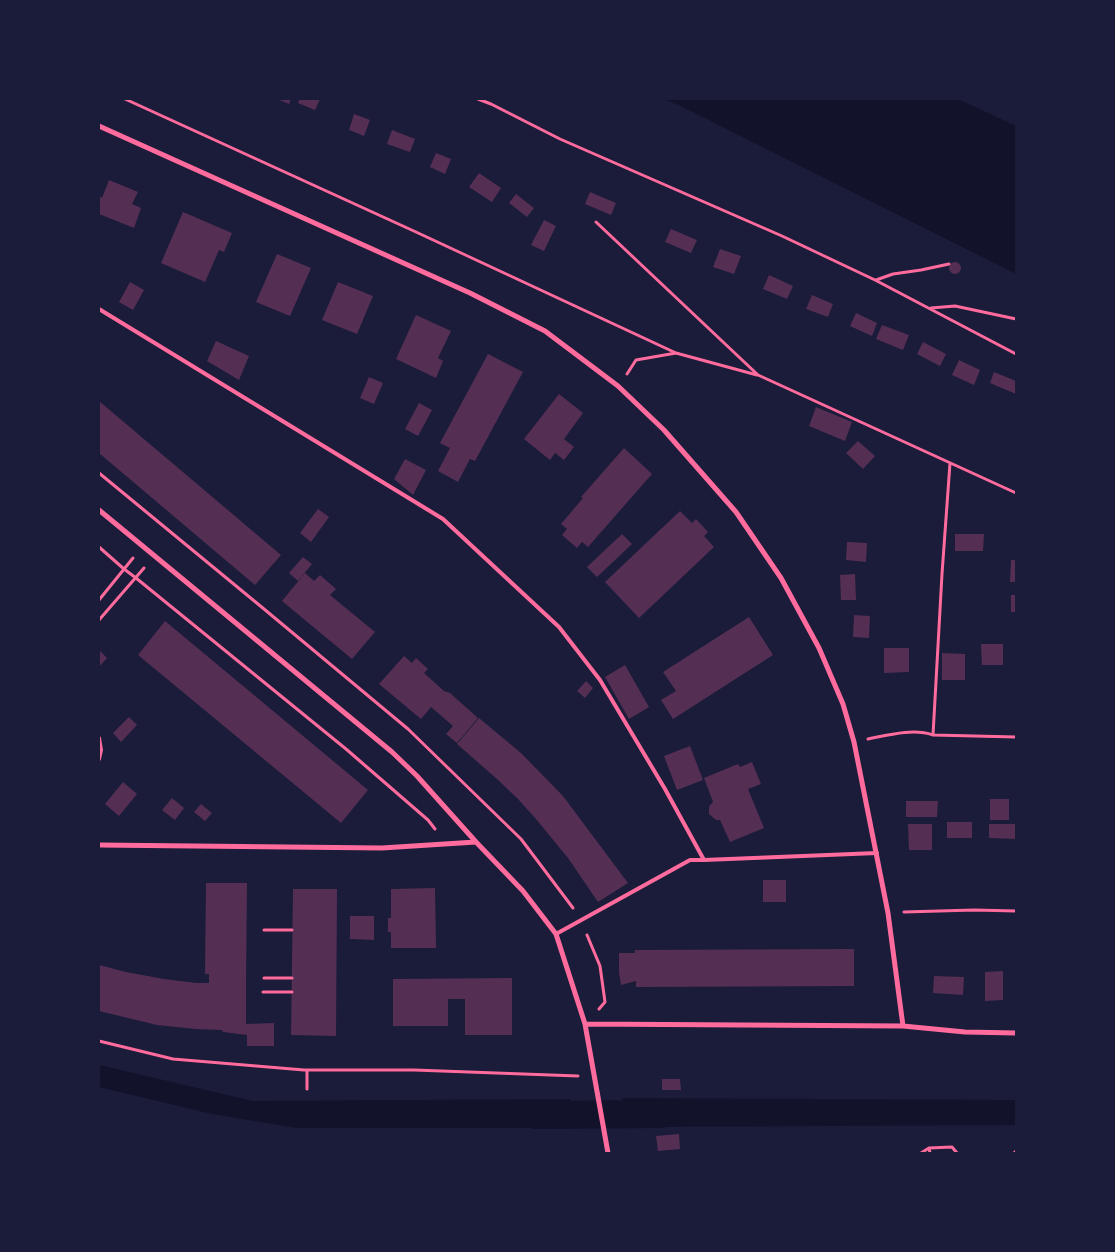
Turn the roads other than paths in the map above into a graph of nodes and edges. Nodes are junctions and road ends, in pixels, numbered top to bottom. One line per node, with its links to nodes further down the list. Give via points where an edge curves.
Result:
1 (99, 126): 8 (street, via 470,293 545,332 618,386 664,430 736,512 781,578 819,648 842,704 854,742)
2 (99, 309): 9 (lane, via 444,519 559,627 600,680)
3 (99, 510): 6 (street, via 392,752)
4 (99, 738): 5 (lane)
5 (99, 759)
6 (476, 842): 7 (street, via 382,848); 10 (street, via 523,891)
7 (99, 845)
8 (877, 854): 9 (lane); 12 (street)
9 (704, 860): 10 (lane, via 690,860)
10 (556, 934): 11 (street)
11 (585, 1024): 12 (street); 14 (street)
12 (903, 1026): 13 (street)
13 (1016, 1033)
14 (608, 1153)

